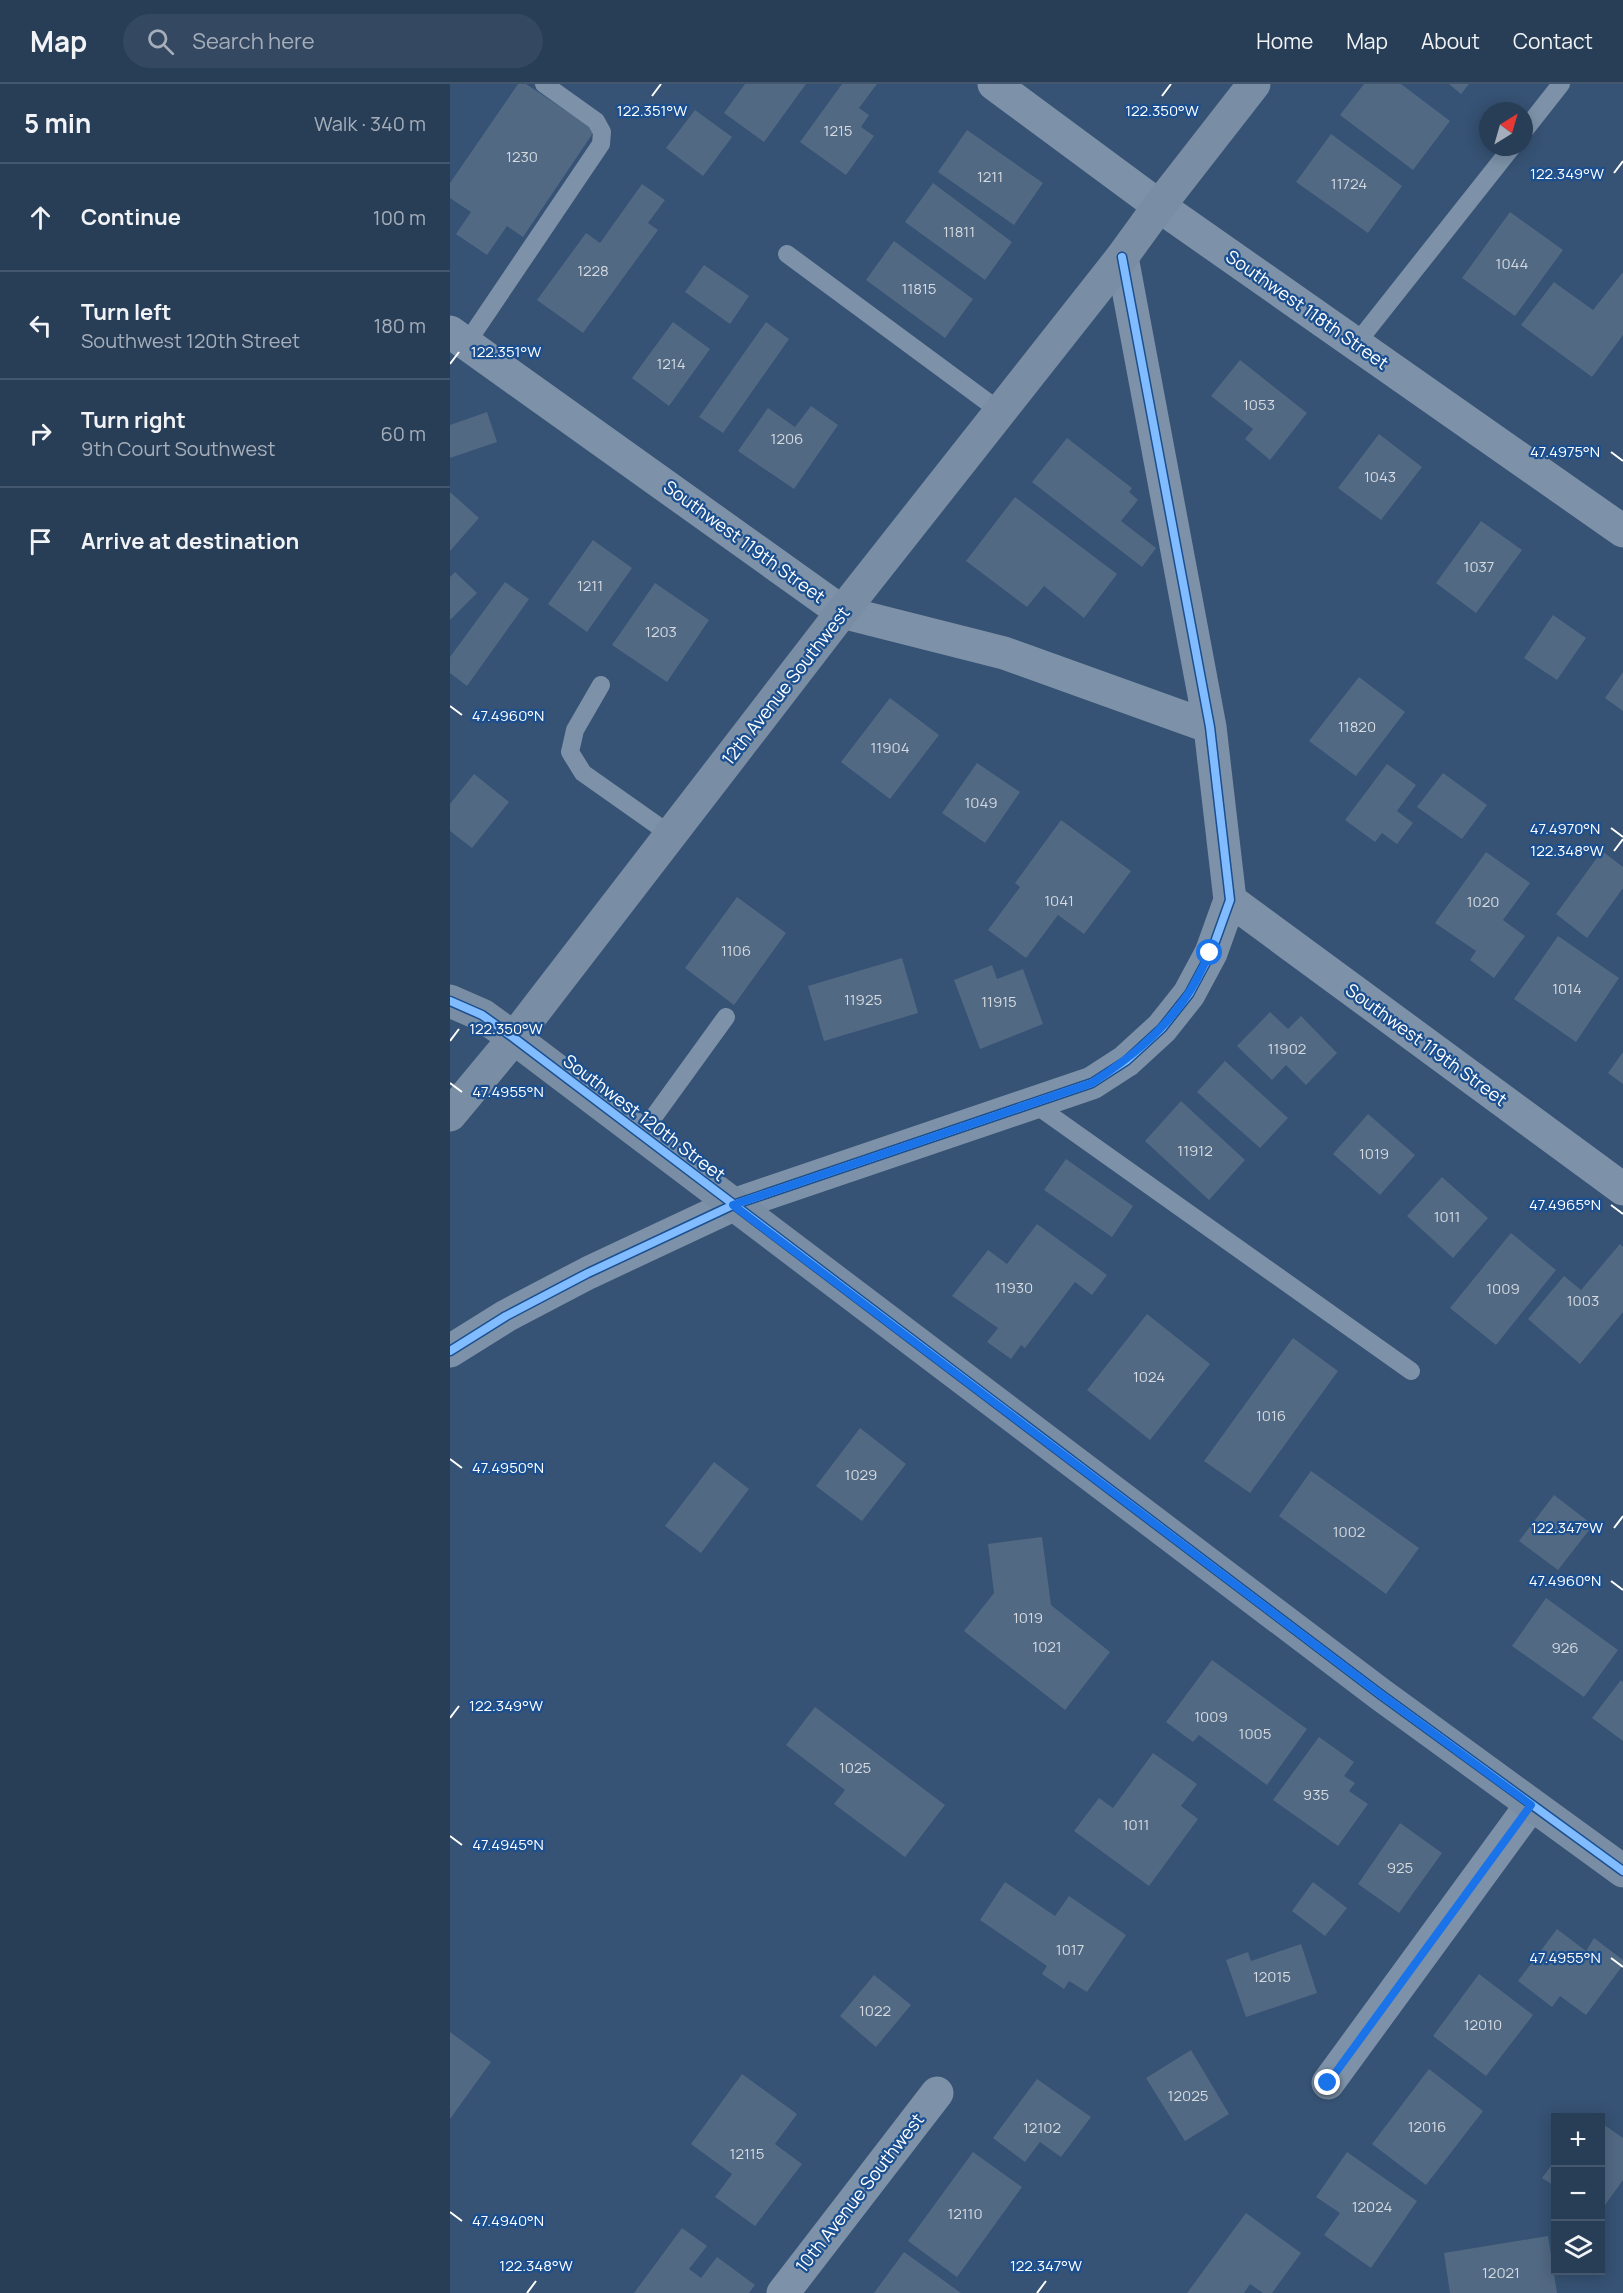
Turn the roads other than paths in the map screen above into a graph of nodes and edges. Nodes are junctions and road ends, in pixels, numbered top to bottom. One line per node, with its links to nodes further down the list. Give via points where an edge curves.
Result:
1 (544, 84): 10 (lane, via 596,121 603,132 601,144)
2 (994, 84): 7 (street, Southwest 118th Street)
3 (1254, 84): 7 (street, 12th Avenue Southwest)
4 (1562, 84): 5 (lane)
5 (1533, 120)
6 (1505, 156): 11 (lane)
7 (1159, 206): 9 (street, 12th Avenue Southwest); 11 (street, Southwest 118th Street)
8 (787, 254): 12 (lane)
9 (1122, 257): 12 (street, 12th Avenue Southwest); 16 (street)
10 (458, 338): 14 (street, Southwest 119th Street)
11 (1356, 344): 13 (street, Southwest 118th Street)
12 (1000, 412): 14 (street, 12th Avenue Southwest)
13 (1623, 531)
14 (842, 612): 16 (street, Southwest 119th Street, via 1004,653); 17 (street, 12th Avenue Southwest)
15 (601, 685): 17 (lane, via 575,730 570,752 583,773)
16 (1210, 727): 18 (street)
17 (671, 835): 21 (street, 12th Avenue Southwest)
18 (1230, 900): 22 (street, via 1210,953 1189,993 1162,1028 1126,1061 1092,1083); 25 (street, Southwest 119th Street)
19 (450, 1001): 21 (street, Southwest 120th Street, via 482,1015)
20 (726, 1017): 24 (lane)
21 (514, 1038): 23 (street, 12th Avenue Southwest); 24 (street, Southwest 120th Street)
22 (1033, 1103): 26 (street); 28 (lane)
23 (450, 1115)
24 (642, 1133): 26 (street, Southwest 120th Street)
25 (1623, 1189)
26 (733, 1205): 27 (street, via 578,1278); 29 (street, Southwest 120th Street)
27 (450, 1351)
28 (1412, 1371)
29 (1531, 1805): 30 (street, Southwest 120th Street); 31 (street)
30 (1623, 1871)
31 (1328, 2083)
32 (937, 2092): 33 (street, 10th Avenue Southwest)
33 (783, 2293)

